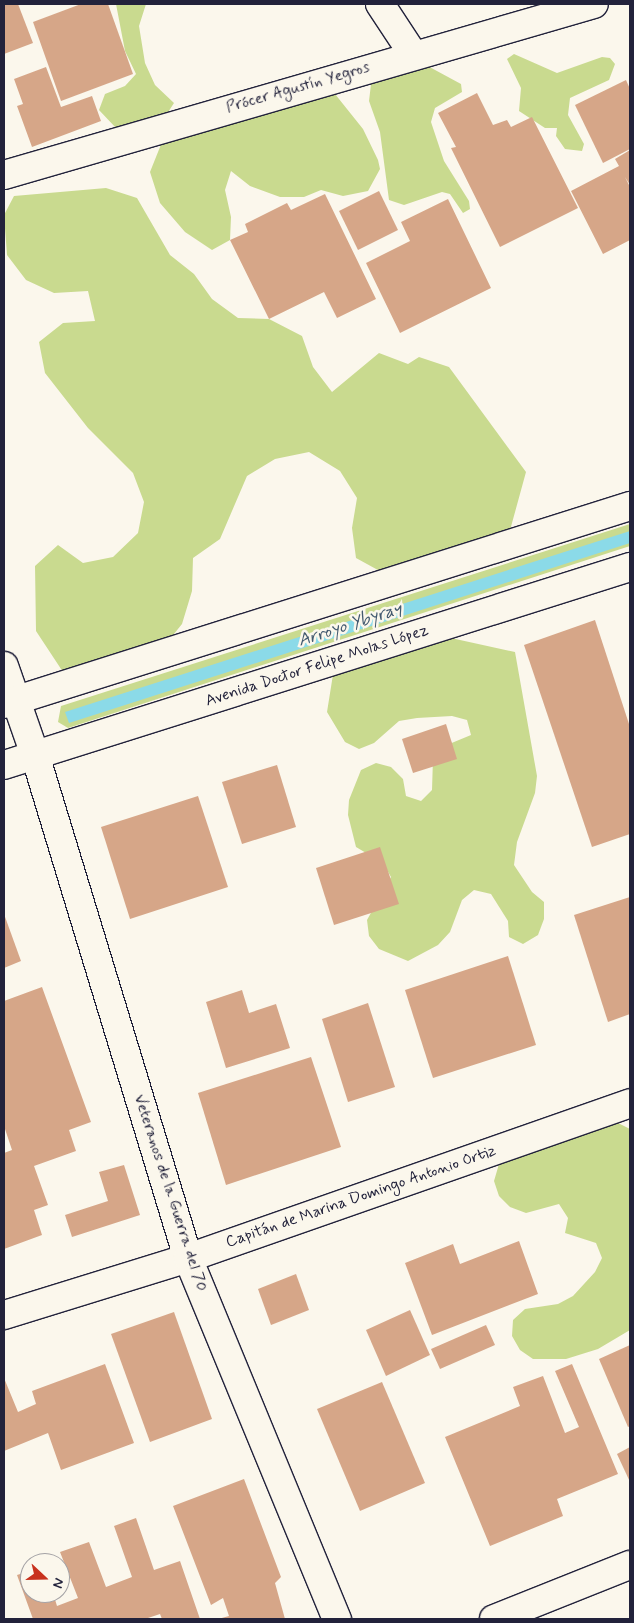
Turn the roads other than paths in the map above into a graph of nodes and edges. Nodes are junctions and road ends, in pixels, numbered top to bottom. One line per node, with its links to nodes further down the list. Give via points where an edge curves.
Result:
1 (380, 4): 3 (street)
2 (594, 4): 3 (street, Prócer Agustín Yegros)
3 (414, 54): 4 (street, Prócer Agustín Yegros)
4 (4, 175)
5 (630, 506): 8 (street)
6 (630, 567): 9 (street, Avenida Doctor Felipe Molas López)
7 (4, 666): 8 (street, Veteranos de la Guerra del 70)
8 (9, 703): 9 (street, Veteranos de la Guerra del 70)
9 (35, 755): 10 (street, Avenida Doctor Felipe Molas López); 12 (street, Veteranos de la Guerra del 70)
10 (4, 765)
11 (630, 1102): 12 (street, Capitán de Marina Domingo Antonio Ortiz)
12 (188, 1258): 13 (street, Capitán de Marina Domingo Antonio Ortiz); 15 (street, Veteranos de la Guerra del 70)
13 (4, 1315)
14 (630, 1565): 16 (street)
15 (337, 1619)
16 (494, 1619)

